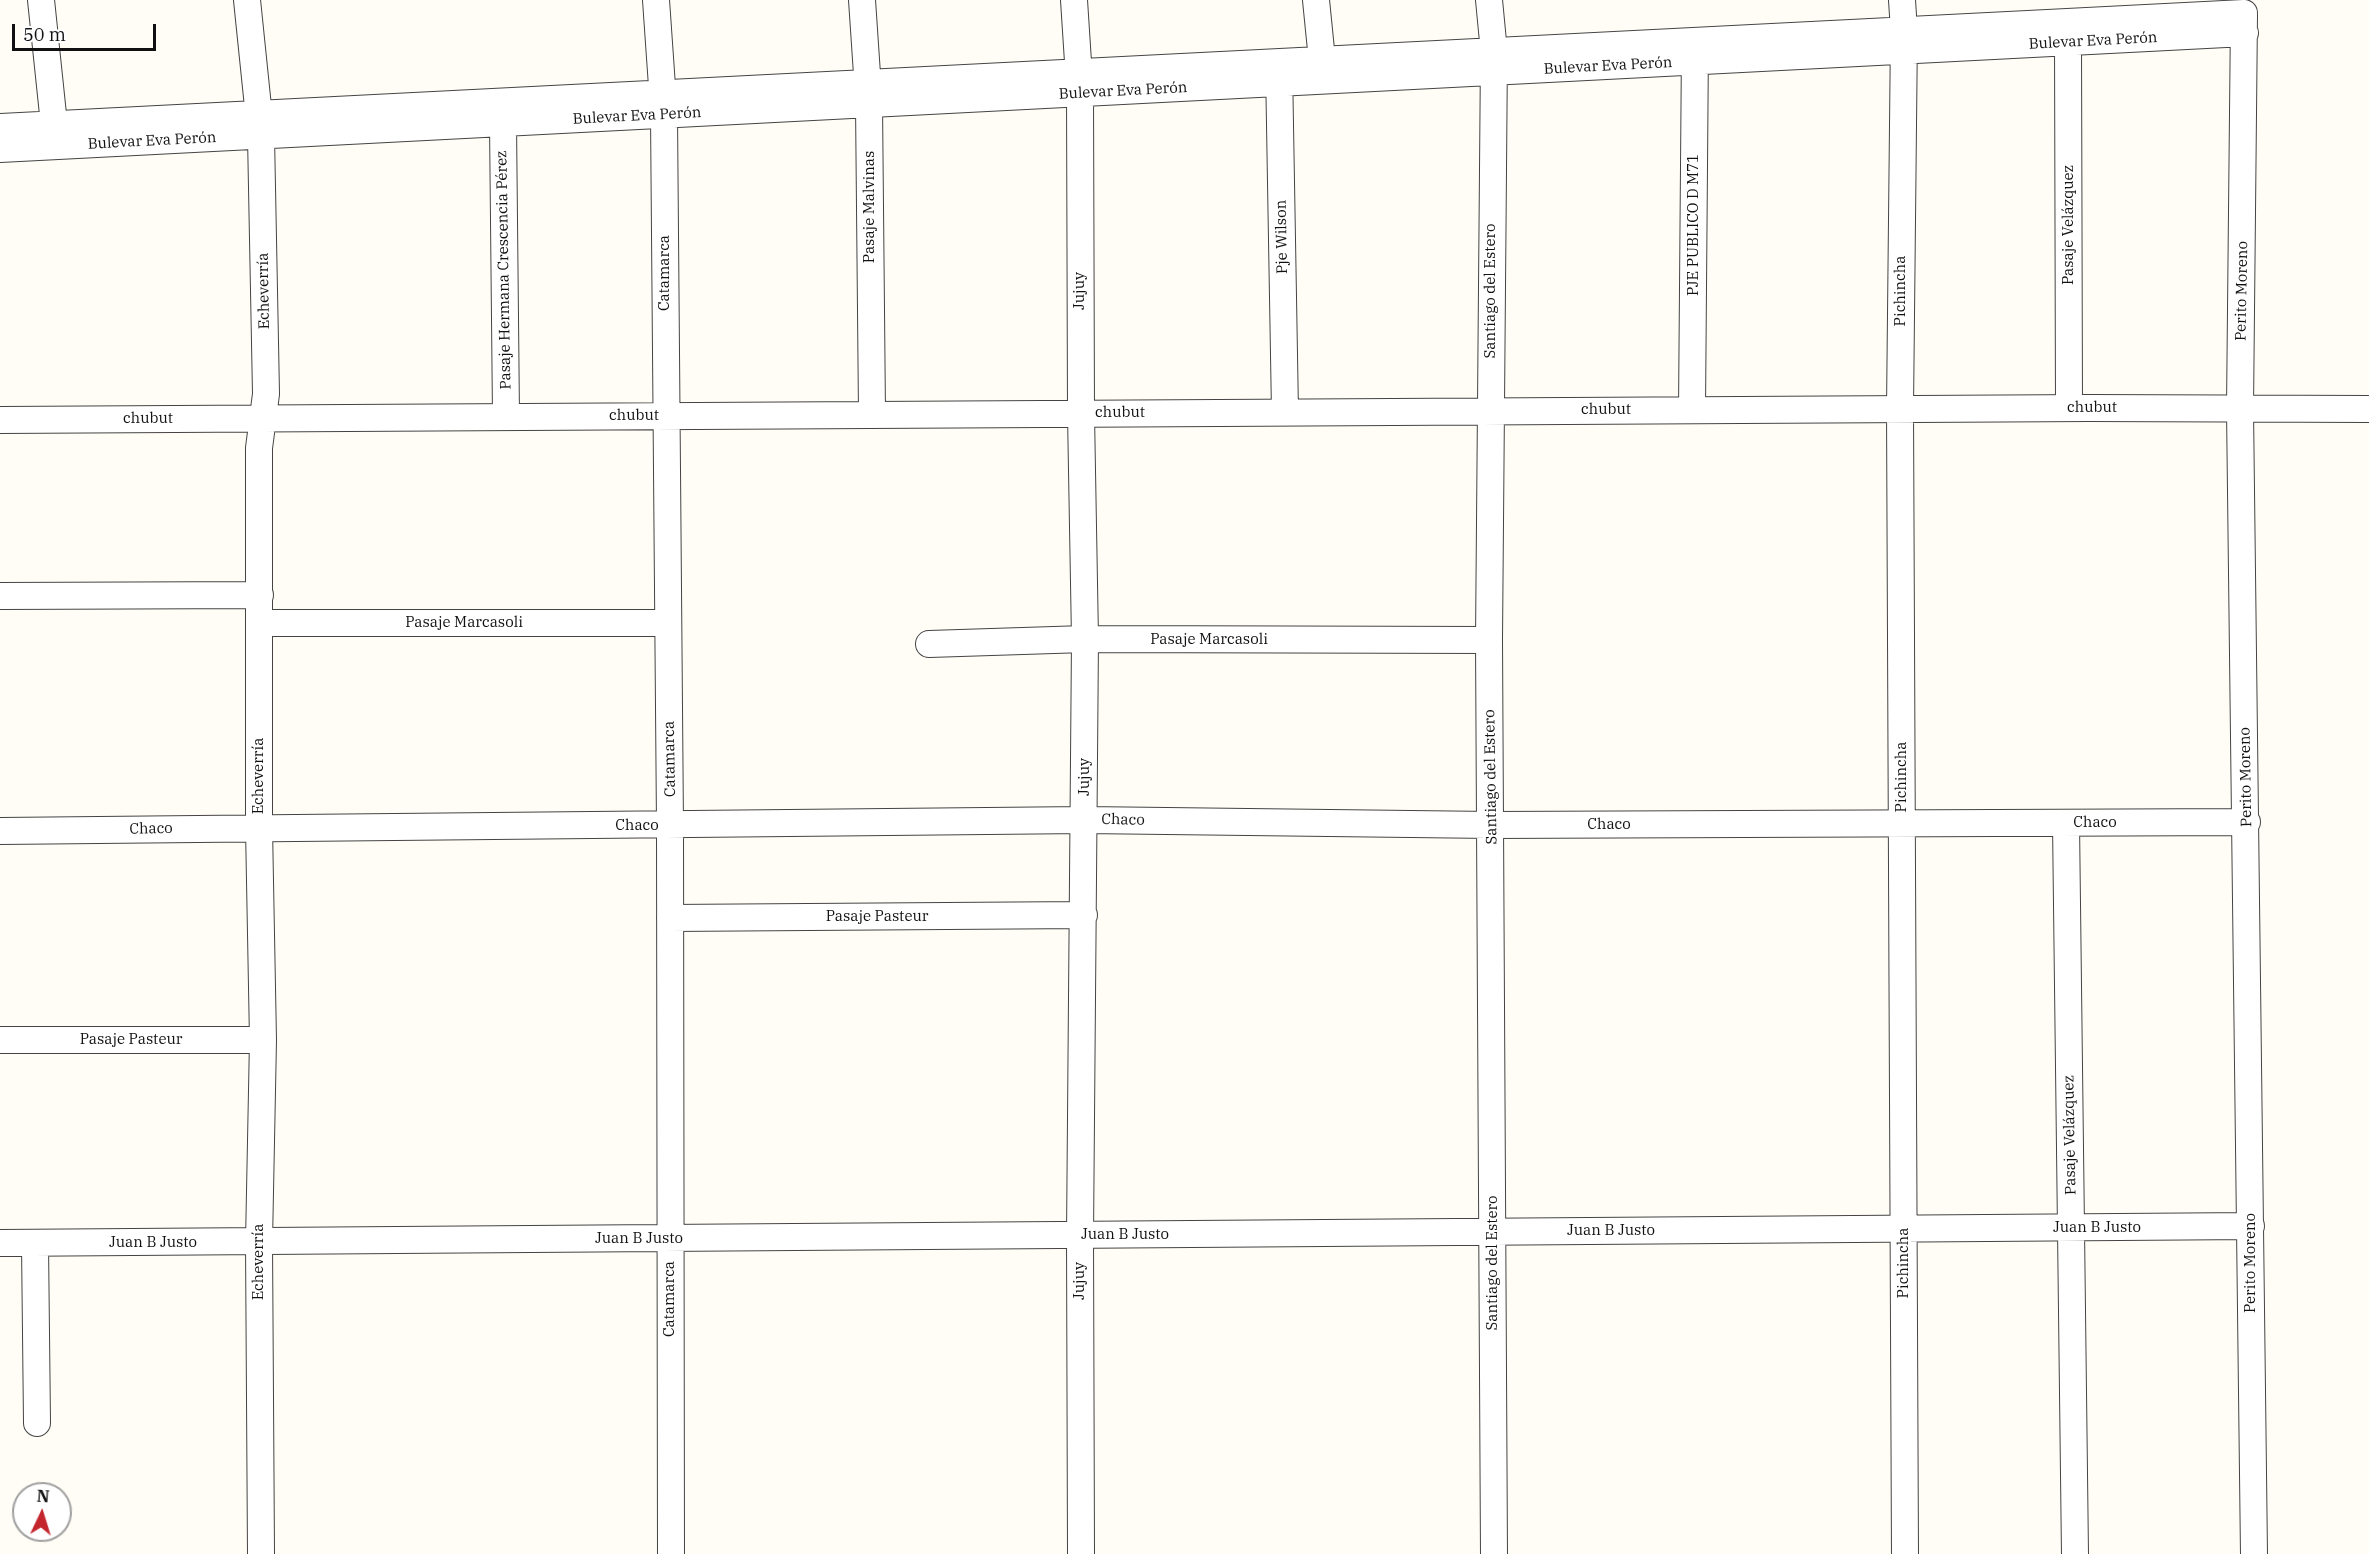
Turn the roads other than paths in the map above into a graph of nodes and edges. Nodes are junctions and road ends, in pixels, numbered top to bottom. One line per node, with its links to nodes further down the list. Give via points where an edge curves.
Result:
1 (41, 0): 20 (street)
2 (247, 0): 21 (street, Echeverría)
3 (656, 0): 18 (street, Catamarca)
4 (862, 0): 17 (street, Pasaje Malvinas)
5 (1074, 0): 16 (street, Jujuy)
6 (1316, 0): 13 (street)
7 (1489, 0): 14 (street, Santiago del Estero)
8 (1902, 0): 10 (street, Pichincha)
9 (2244, 15): 10 (street, Bulevar Eva Perón); 11 (street, Bulevar Eva Perón); 26 (street, Perito Moreno)
10 (1903, 41): 11 (street, Bulevar Eva Perón); 12 (street, Bulevar Eva Perón); 24 (street, Pichincha)
11 (2068, 42): 25 (street, Pasaje Velázquez)
12 (1695, 52): 14 (street, Bulevar Eva Perón); 28 (street, PJE PUBLICO D M71)
13 (1322, 60): 14 (street, Bulevar Eva Perón); 15 (street, Bulevar Eva Perón)
14 (1493, 62): 15 (street, Bulevar Eva Perón); 29 (street, Santiago del Estero)
15 (1279, 73): 16 (street, Bulevar Eva Perón); 30 (street, Pje Wilson)
16 (1079, 83): 17 (street, Bulevar Eva Perón); 32 (street, Jujuy)
17 (869, 94): 18 (street, Bulevar Eva Perón); 31 (street, Pasaje Malvinas)
18 (663, 105): 19 (street, Bulevar Eva Perón); 21 (street, Bulevar Eva Perón); 33 (street, Catamarca)
19 (503, 123): 21 (street, Bulevar Eva Perón); 34 (street, Pasaje Hermana Crescencia Pérez)
20 (54, 124): 21 (street, Bulevar Eva Perón); 22 (street, Bulevar Eva Perón)
21 (261, 125): 23 (street, Bulevar Eva Perón); 35 (street, Echeverría)
22 (0, 127)
23 (0, 149)
24 (1900, 408): 25 (street, chubut); 28 (street, chubut); 47 (street, Pichincha)
25 (2069, 408): 26 (street, chubut)
26 (2240, 409): 27 (street, chubut); 45 (street, Perito Moreno)
27 (2369, 409)
28 (1692, 410): 29 (street, chubut)
29 (1490, 411): 30 (street, chubut); 42 (street, Santiago del Estero)
30 (1285, 412): 32 (street, chubut)
31 (872, 414): 32 (street, chubut); 33 (street, chubut)
32 (1081, 414): 41 (street, Jujuy)
33 (666, 415): 34 (street, chubut); 40 (street, Catamarca)
34 (506, 416): 35 (street, chubut)
35 (264, 418): 36 (street, chubut); 37 (street, Echeverría, via 258,448)
36 (0, 420)
37 (260, 595): 38 (street); 39 (street, Echeverría)
38 (0, 596)
39 (260, 622): 40 (street, Pasaje Marcasoli); 50 (street, Echeverría)
40 (668, 622): 48 (street, Catamarca)
41 (1085, 639): 42 (street, Pasaje Marcasoli); 43 (street, Pasaje Marcasoli); 44 (street, Jujuy)
42 (1489, 640): 49 (street, Santiago del Estero)
43 (929, 644)
44 (1085, 820): 48 (street, Chaco); 49 (street, Chaco); 52 (street, Jujuy)
45 (2247, 822): 46 (street, Chaco); 56 (street, Perito Moreno)
46 (2066, 823): 47 (street, Chaco); 57 (street, Pasaje Velázquez)
47 (1903, 824): 49 (street, Chaco); 58 (street, Pichincha)
48 (670, 825): 50 (street, Chaco); 53 (street, Catamarca)
49 (1492, 825): 59 (street, Santiago del Estero)
50 (259, 828): 51 (street, Chaco); 55 (street, Echeverría)
51 (0, 831)
52 (1084, 915): 53 (street, Pasaje Pasteur); 60 (street, Jujuy)
53 (670, 918): 61 (street, Catamarca)
54 (0, 1040): 55 (street, Pasaje Pasteur)
55 (263, 1040): 62 (street, Echeverría)
56 (2251, 1226): 57 (street, Juan B Justo); 72 (street, Perito Moreno)
57 (2072, 1228): 58 (street, Juan B Justo); 71 (street, Pasaje Velázquez)
58 (1904, 1229): 59 (street, Juan B Justo); 70 (street, Pichincha)
59 (1493, 1232): 60 (street, Juan B Justo); 69 (street, Santiago del Estero)
60 (1080, 1236): 61 (street, Juan B Justo); 68 (street, Jujuy)
61 (670, 1239): 62 (street, Juan B Justo); 67 (street, Catamarca)
62 (259, 1242): 64 (street, Juan B Justo); 66 (street, Echeverría)
63 (0, 1243): 64 (street, Juan B Justo)
64 (35, 1244): 65 (street)
65 (38, 1423)
66 (261, 1554)
67 (671, 1554)
68 (1081, 1554)
69 (1494, 1554)
70 (1905, 1554)
71 (2075, 1554)
72 (2253, 1554)

